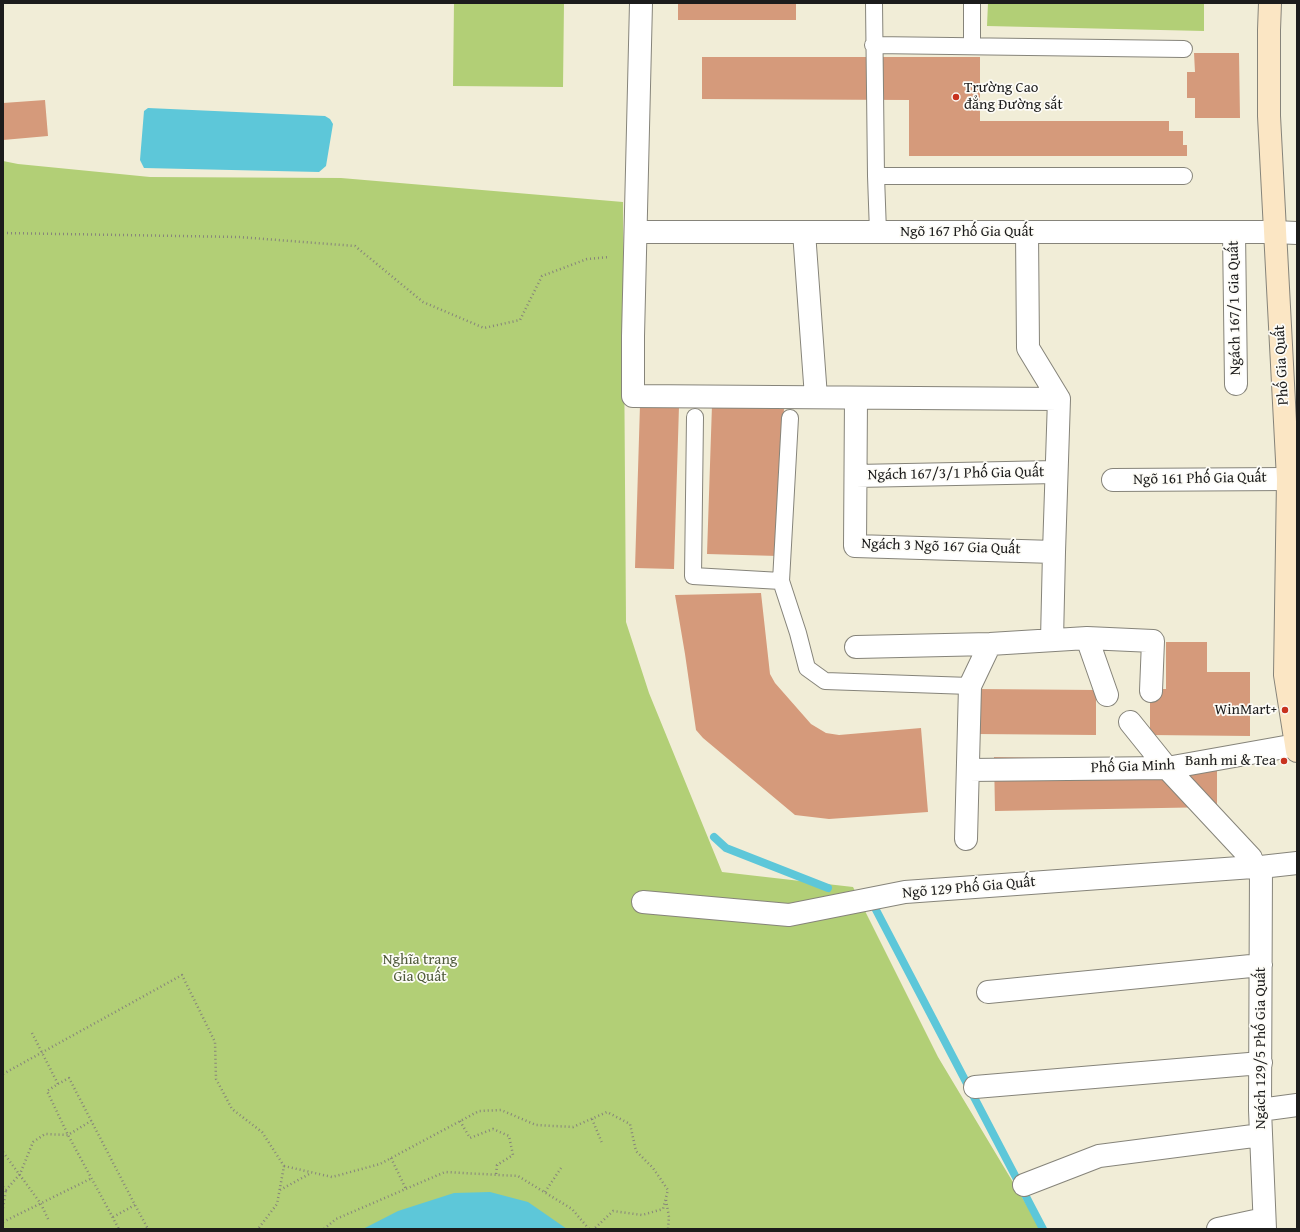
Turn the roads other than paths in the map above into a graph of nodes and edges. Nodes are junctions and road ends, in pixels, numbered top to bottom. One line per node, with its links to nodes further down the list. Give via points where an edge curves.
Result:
1 (641, 3): 10 (street)
2 (874, 3): 5 (lane)
3 (972, 3): 6 (lane)
4 (1270, 3): 15 (street, Phố Gia Quất, via 1269,116)
5 (873, 45): 6 (lane); 8 (lane)
6 (972, 46): 7 (lane)
7 (1184, 49)
8 (876, 176): 9 (lane); 12 (lane)
9 (1184, 176)
10 (636, 232): 11 (street, Ngõ 167 Phố Gia Quất); 18 (street, via 633,396)
11 (804, 232): 12 (street, Ngõ 167 Phố Gia Quất); 18 (street)
12 (878, 232): 13 (street, Ngõ 167 Phố Gia Quất)
13 (1027, 232): 14 (street, Ngõ 167 Phố Gia Quất); 20 (street, via 1028,348)
14 (1234, 232): 15 (street, Ngõ 167 Phố Gia Quất); 17 (street, Ngách 167/1 Gia Quất)
15 (1274, 232): 16 (street, Ngõ 167 Phố Gia Quất); 25 (street, Phố Gia Quất)
16 (1297, 233)
17 (1236, 384)
18 (816, 398): 19 (street)
19 (856, 398): 20 (street); 24 (street, Ngách 3 Ngõ 167 Gia Quất)
20 (1059, 399): 23 (street)
21 (695, 417): 28 (lane, via 693,576)
22 (790, 418): 28 (lane)
23 (1056, 472): 24 (street, Ngách 167/3/1 Phố Gia Quất); 27 (street)
24 (856, 476): 27 (street, Ngách 3 Ngõ 167 Gia Quất, via 855,546)
25 (1288, 478): 26 (street, Ngõ 161 Phố Gia Quất); 37 (street, Phố Gia Quất, via 1285,674)
26 (1112, 480)
27 (1054, 552): 30 (street)
28 (781, 581): 33 (lane, via 807,668 825,681)
29 (1087, 638): 30 (street); 34 (street, via 1154,641); 35 (street)
30 (1052, 640): 31 (street)
31 (990, 644): 32 (street); 33 (street)
32 (856, 647)
33 (970, 686): 39 (street)
34 (1151, 691)
35 (1107, 695)
36 (1130, 722): 38 (street)
37 (1296, 748): 38 (street, Phố Gia Minh)
38 (1167, 768): 39 (street, Phố Gia Minh); 42 (street)
39 (968, 770): 40 (street)
40 (966, 839)
41 (1297, 864): 42 (street, Ngõ 129 Phố Gia Quất)
42 (1257, 867): 43 (street, Ngõ 129 Phố Gia Quất, via 905,892 789,915); 44 (street, Ngách 129/5 Phố Gia Quất)
43 (642, 902)
44 (1261, 965): 45 (street); 46 (street, Ngách 129/5 Phố Gia Quất)
45 (988, 992)
46 (1261, 1063): 47 (street); 49 (street, Ngách 129/5 Phố Gia Quất)
47 (974, 1087)
48 (1297, 1105): 49 (street)
49 (1260, 1110): 50 (street, Ngách 129/5 Phố Gia Quất)
50 (1261, 1135): 51 (street, via 1099,1156); 52 (street, Ngách 129/5 Phố Gia Quất)
51 (1024, 1185)
52 (1265, 1224): 53 (street)
53 (1218, 1229)

